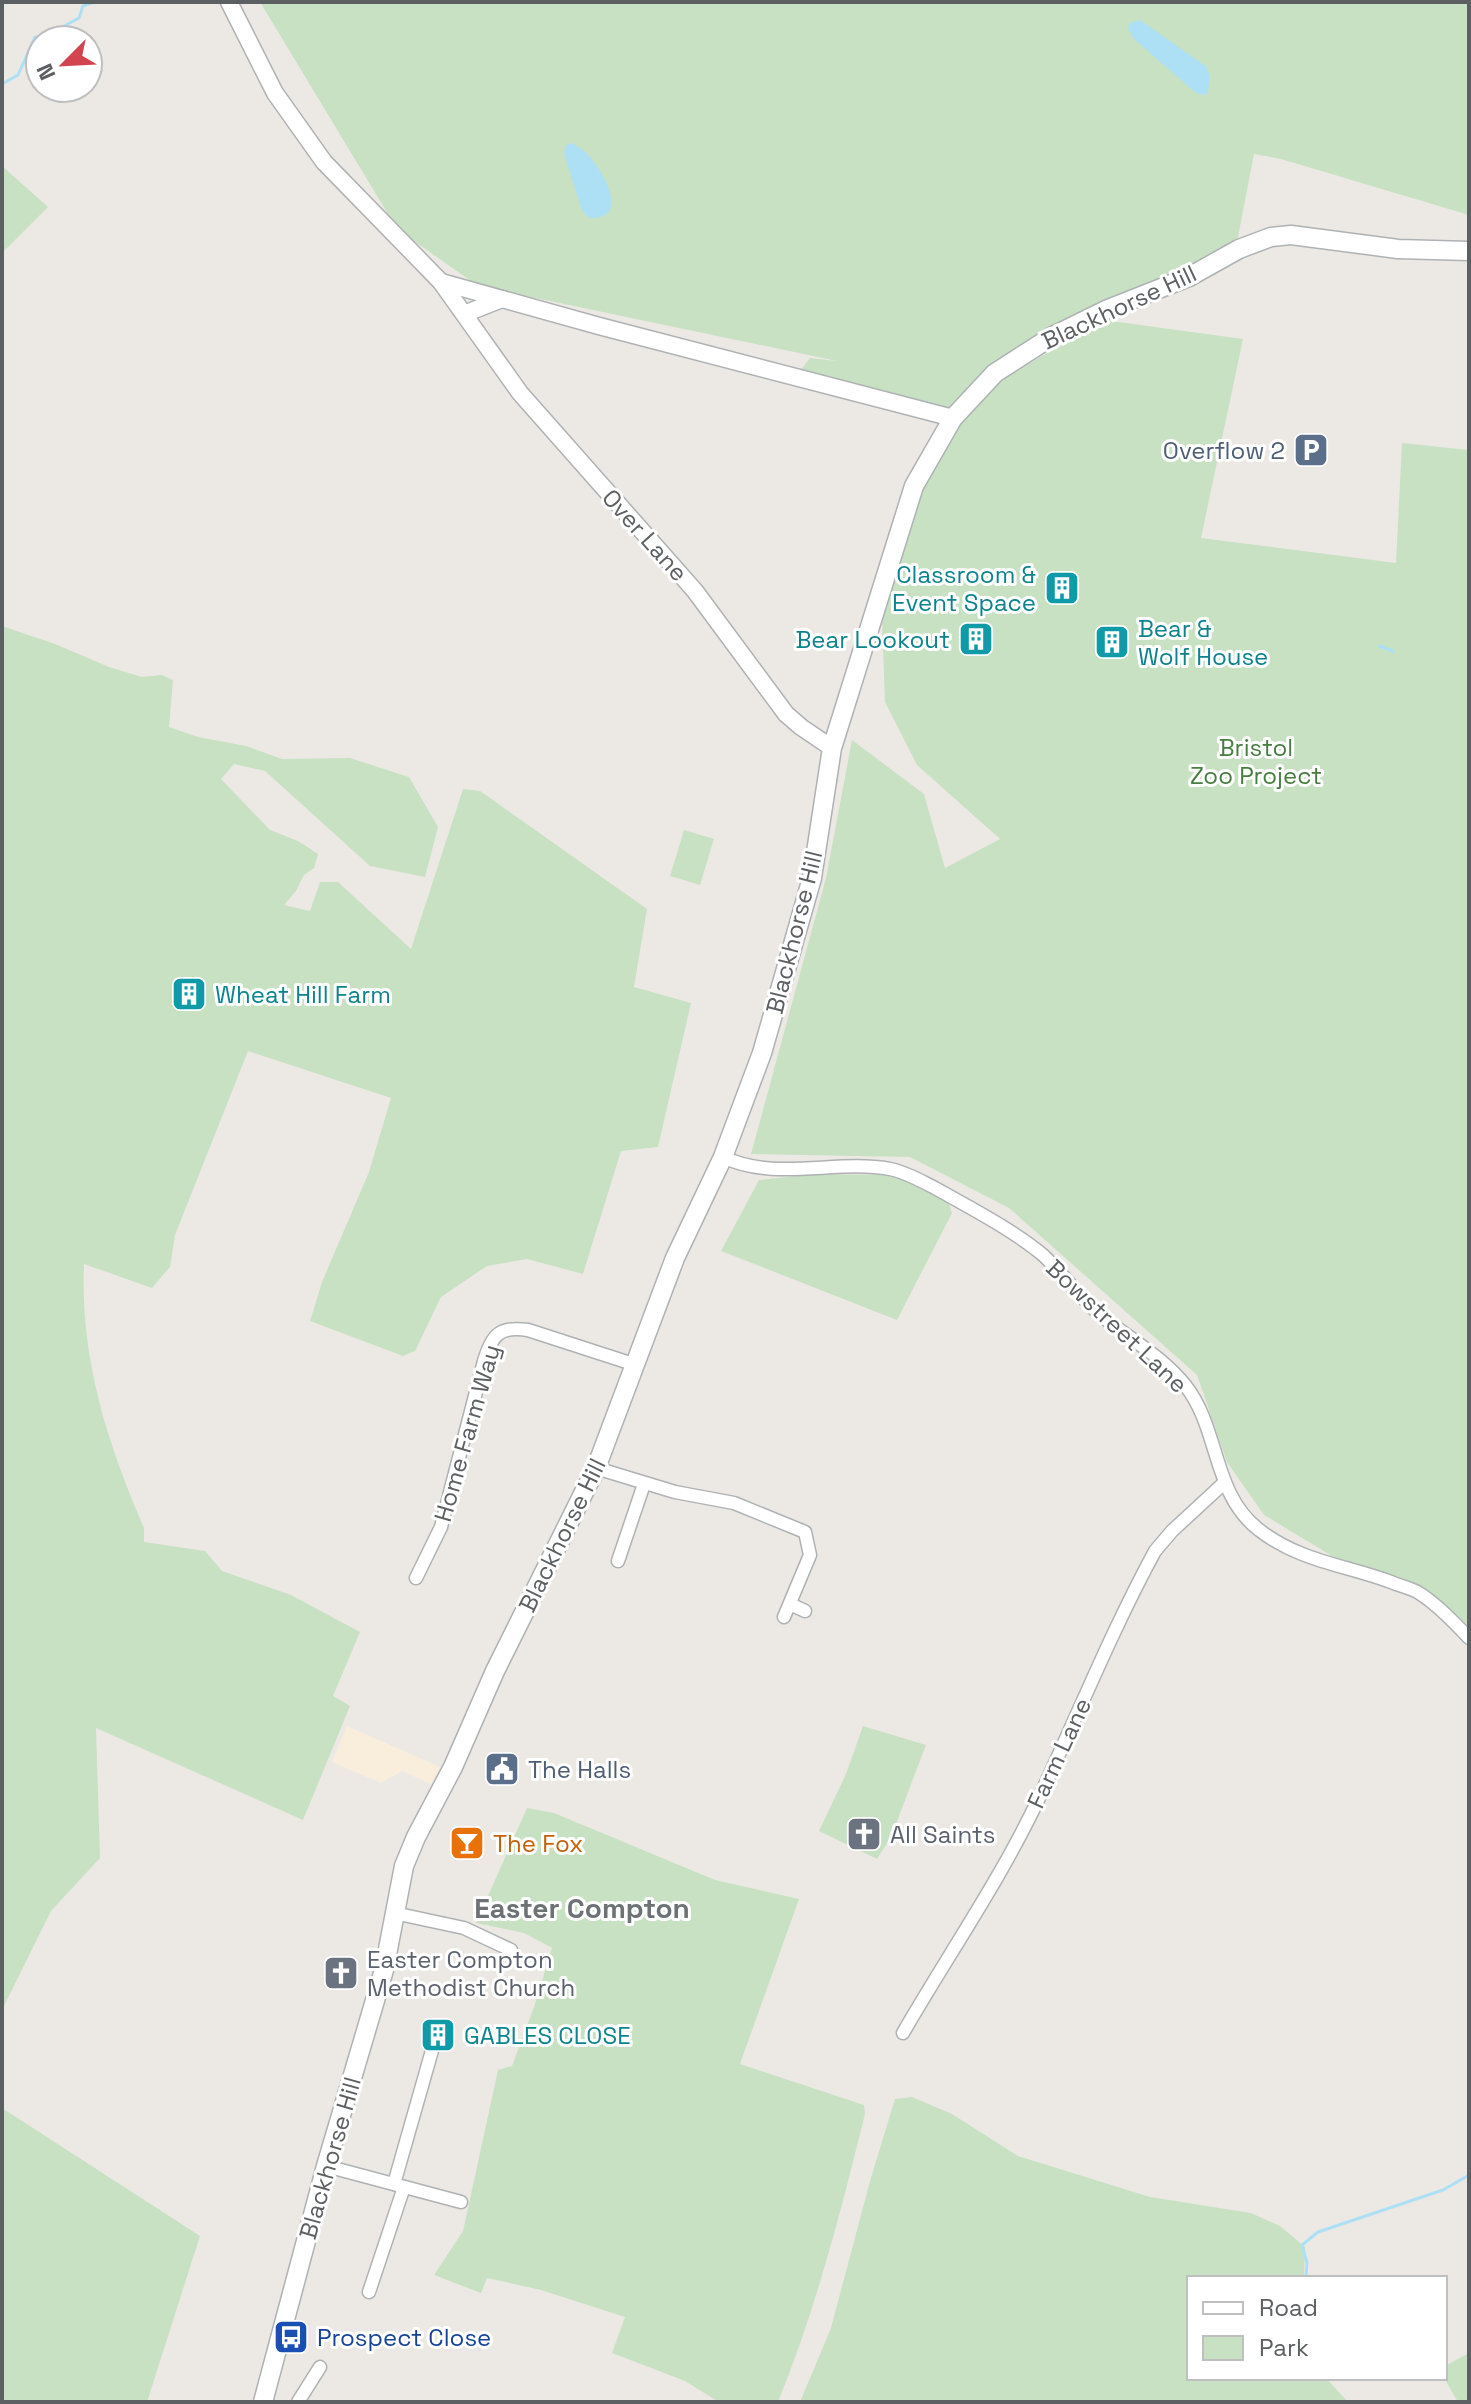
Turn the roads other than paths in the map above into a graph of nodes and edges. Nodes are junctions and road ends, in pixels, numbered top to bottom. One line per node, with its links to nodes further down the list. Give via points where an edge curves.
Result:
1 (229, 2): 3 (street, Over Lane, via 275,93 324,162)
2 (1469, 251): 6 (main road, Blackhorse Hill, via 1398,249 1291,235 1255,242 1022,353 982,384)
3 (441, 282): 4 (street); 5 (street, Over Lane)
4 (502, 299): 5 (street); 6 (street)
5 (464, 314): 7 (street, Over Lane, via 520,393 695,591 786,714)
6 (953, 418): 7 (main road, Blackhorse Hill, via 914,486)
7 (832, 748): 8 (main road, Blackhorse Hill, via 812,878 762,1053)
8 (723, 1157): 9 (main road, Blackhorse Hill, via 675,1258); 11 (street, Bowstreet Lane, via 743,1165 790,1169 893,1170 937,1189 1023,1241 1186,1386 1199,1408)
9 (636, 1365): 10 (main road, Blackhorse Hill); 14 (street, Home Farm Way, via 528,1330 511,1328 497,1334 487,1352 441,1527)
10 (596, 1468): 12 (street); 19 (main road, Blackhorse Hill, via 416,1837)
11 (1224, 1483): 18 (street, Bowstreet Lane, via 1249,1522 1268,1537 1312,1560 1419,1593); 21 (street, Farm Lane, via 1155,1551 1018,1839)
12 (644, 1484): 13 (street); 15 (street, via 734,1503 805,1532 810,1555)
13 (618, 1561)
14 (416, 1578)
15 (790, 1604): 16 (street); 17 (street)
16 (805, 1611)
17 (784, 1617)
18 (1469, 1638)
19 (394, 1913): 20 (street, via 464,1928); 23 (main road, Blackhorse Hill, via 382,1980)
20 (511, 1950)
21 (903, 2033)
22 (433, 2047): 24 (street)
23 (326, 2166): 24 (street); 30 (main road, Blackhorse Hill)
24 (399, 2186): 25 (street); 27 (street)
25 (461, 2202)
26 (361, 2265): 27 (street)
27 (376, 2269): 28 (street)
28 (369, 2292)
29 (320, 2367): 31 (street)
30 (263, 2402)
31 (298, 2402)

